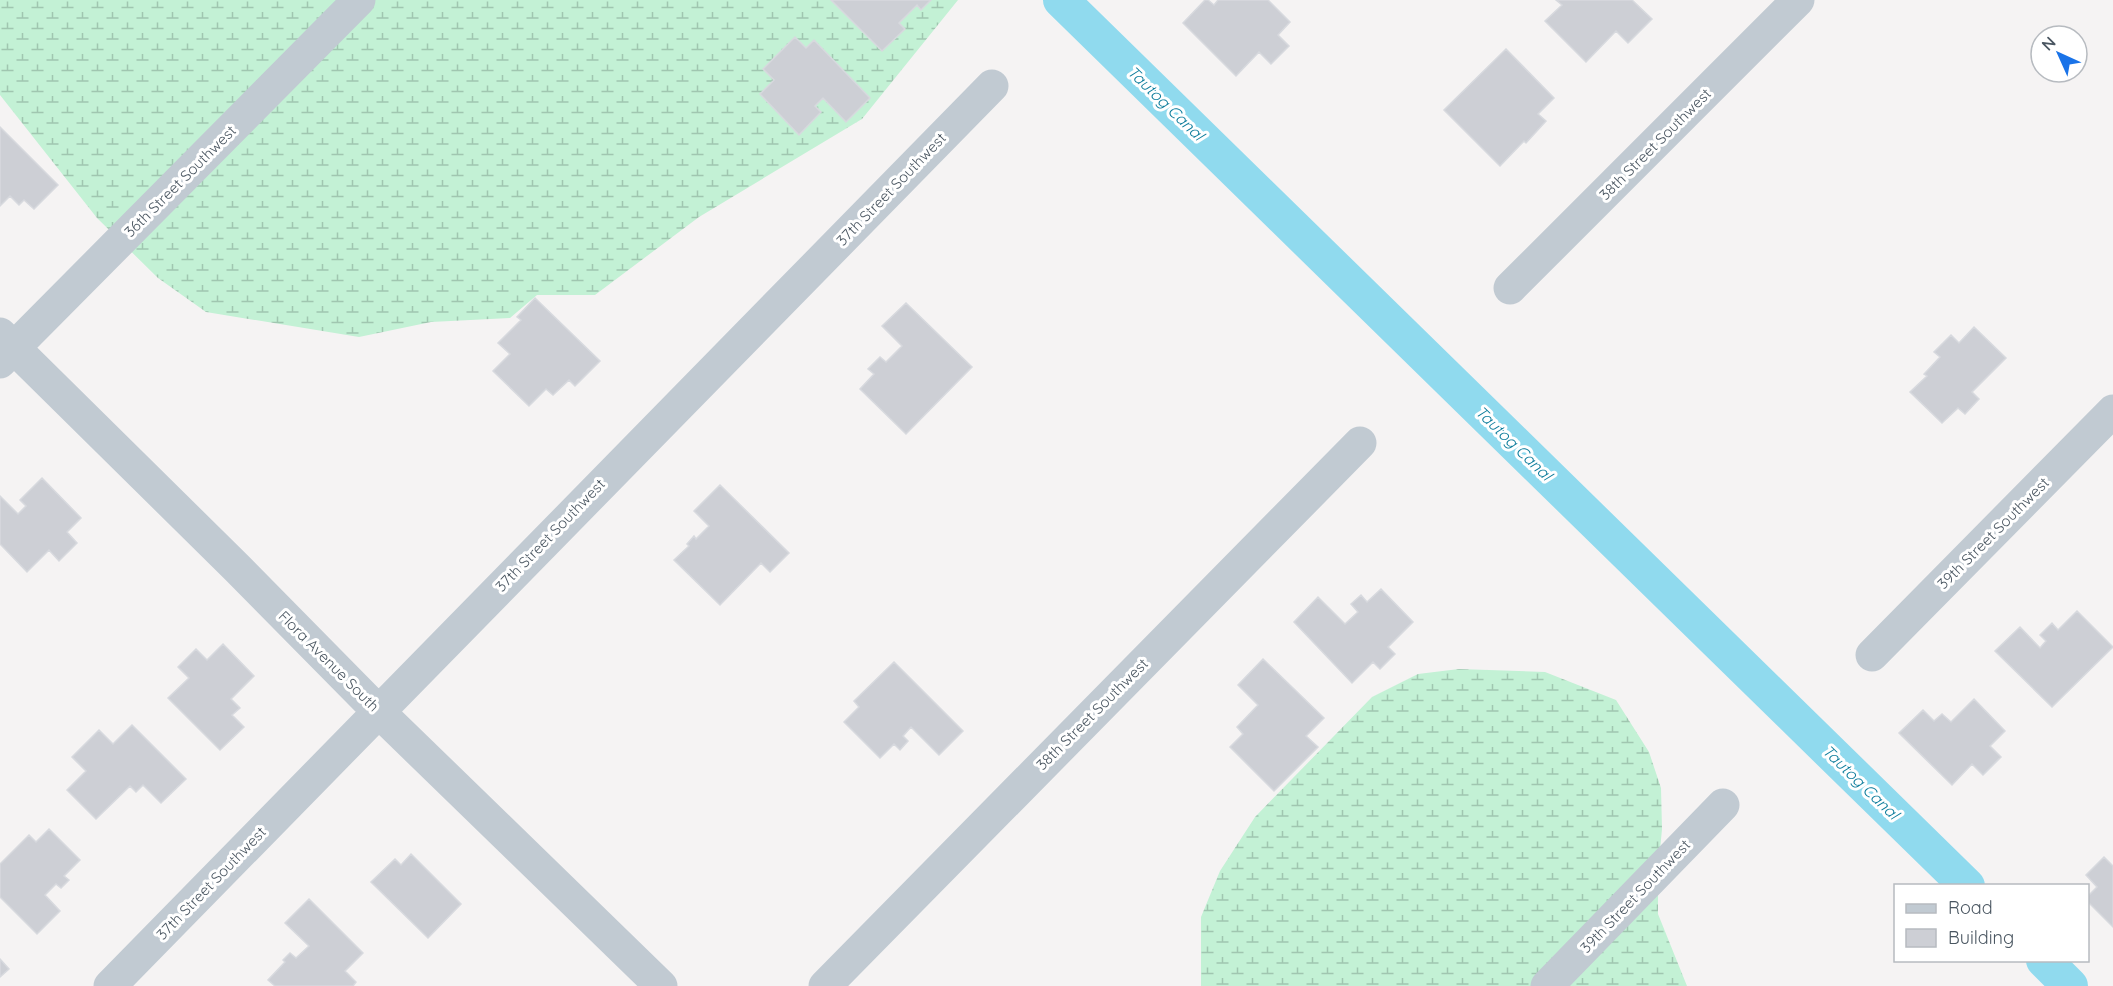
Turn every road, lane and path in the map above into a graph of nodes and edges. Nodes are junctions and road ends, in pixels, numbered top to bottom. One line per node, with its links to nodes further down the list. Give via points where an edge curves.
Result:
1 (359, 0): 5 (street, 36th Street Southwest)
2 (1798, 0): 4 (street, 38th Street Southwest)
3 (992, 86): 9 (street, 37th Street Southwest)
4 (1510, 288)
5 (5, 348): 9 (street, Flora Avenue South, via 229,560)
6 (2113, 411): 8 (street, 39th Street Southwest)
7 (1360, 442): 13 (street, 38th Street Southwest)
8 (1872, 655)
9 (378, 711): 11 (street, 37th Street Southwest); 12 (street, Flora Avenue South)
10 (1723, 805): 14 (street, 39th Street Southwest)
11 (110, 986)
12 (661, 986)
13 (825, 986)
14 (1547, 986)

